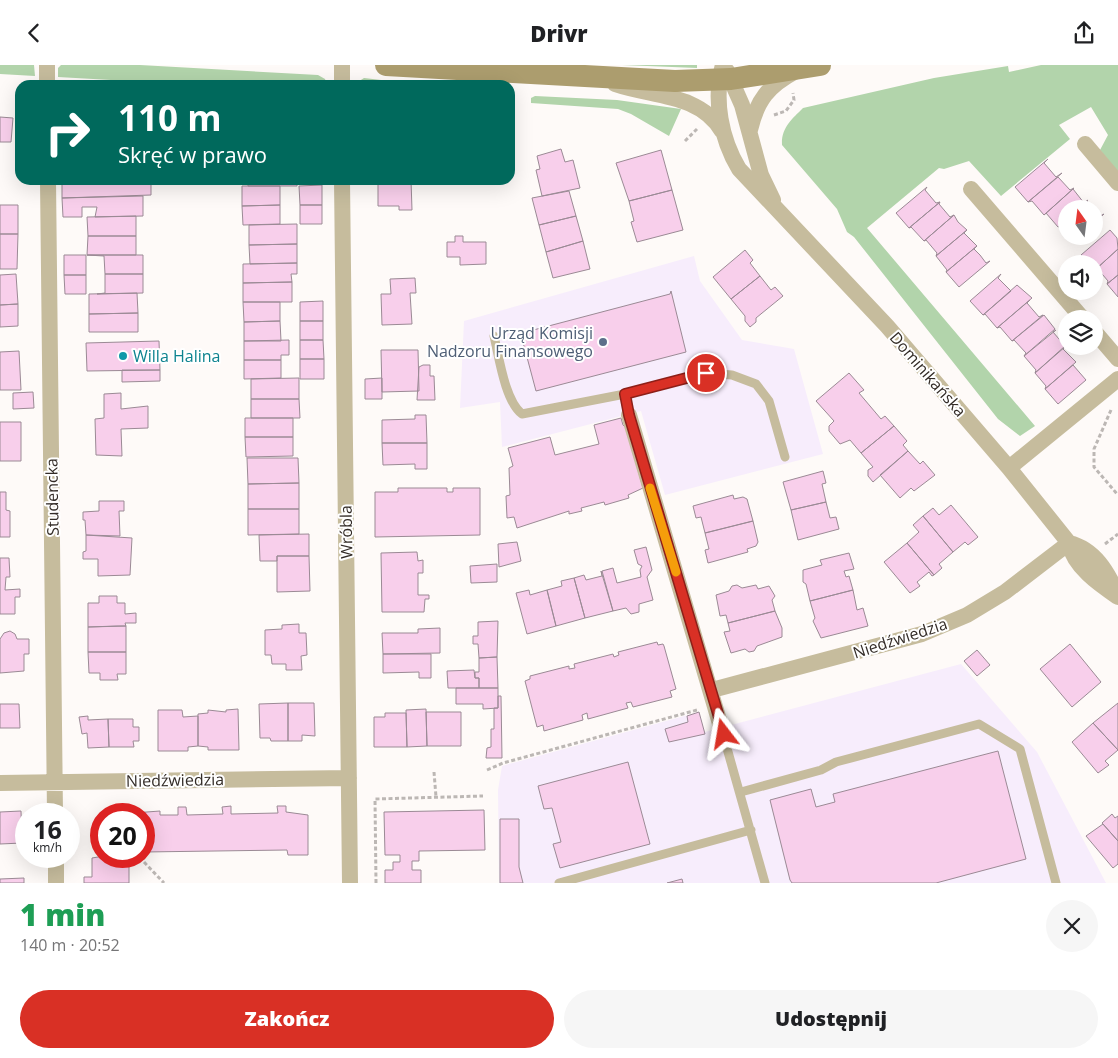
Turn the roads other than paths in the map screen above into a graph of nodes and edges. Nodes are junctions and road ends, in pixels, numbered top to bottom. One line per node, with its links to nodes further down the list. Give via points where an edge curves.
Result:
1 (46, 65): 7 (street)
2 (342, 65): 8 (street)
3 (386, 65): 6 (main road)
4 (810, 67): 5 (main road); 9 (street, via 771,88 759,101)
5 (724, 72): 6 (main road, via 675,81); 9 (street, Dominikańska); 10 (street, Dominikańska, via 719,109)
6 (596, 77): 10 (street, Dominikańska, via 690,103 715,120)
7 (47, 80)
8 (342, 80)
9 (750, 130): 16 (street, Dominikańska, via 761,175)
10 (724, 135): 16 (street, Dominikańska, via 738,169)
11 (1085, 144): 12 (street)
12 (1118, 183)
13 (48, 185): 31 (street, Studencka)
14 (342, 185): 30 (street, Wróbla)
15 (971, 189): 17 (street)
16 (779, 211): 25 (street, Dominikańska, via 887,327)
17 (1075, 310)
18 (494, 336): 22 (lane, via 508,390 515,408 522,414)
19 (1103, 342): 20 (street)
20 (1118, 359)
21 (1118, 379): 25 (street)
22 (625, 394): 23 (lane); 24 (lane, via 706,373 732,375 756,385 769,401)
23 (629, 415): 28 (street)
24 (785, 457)
25 (1009, 468): 26 (street, Dominikańska)
26 (1069, 543): 27 (street, Dominikańska, via 1083,546 1092,554 1111,579); 28 (street, Niedźwiedzia, via 1005,592 967,615 922,634)
27 (1118, 596)
28 (714, 697): 29 (street)
29 (722, 727): 33 (lane)
30 (349, 778): 31 (street, Niedźwiedzia); 38 (street, Wróbla)
31 (55, 782): 32 (street, Niedźwiedzia); 34 (street, Studencka)
32 (0, 783)
33 (740, 792): 35 (lane); 41 (lane, via 821,770 836,762 980,724 1020,749)
34 (55, 803)
35 (751, 830): 39 (lane); 40 (lane)
36 (56, 868): 37 (street)
37 (56, 883)
38 (350, 883)
39 (558, 883)
40 (765, 883)
41 (1056, 883)

